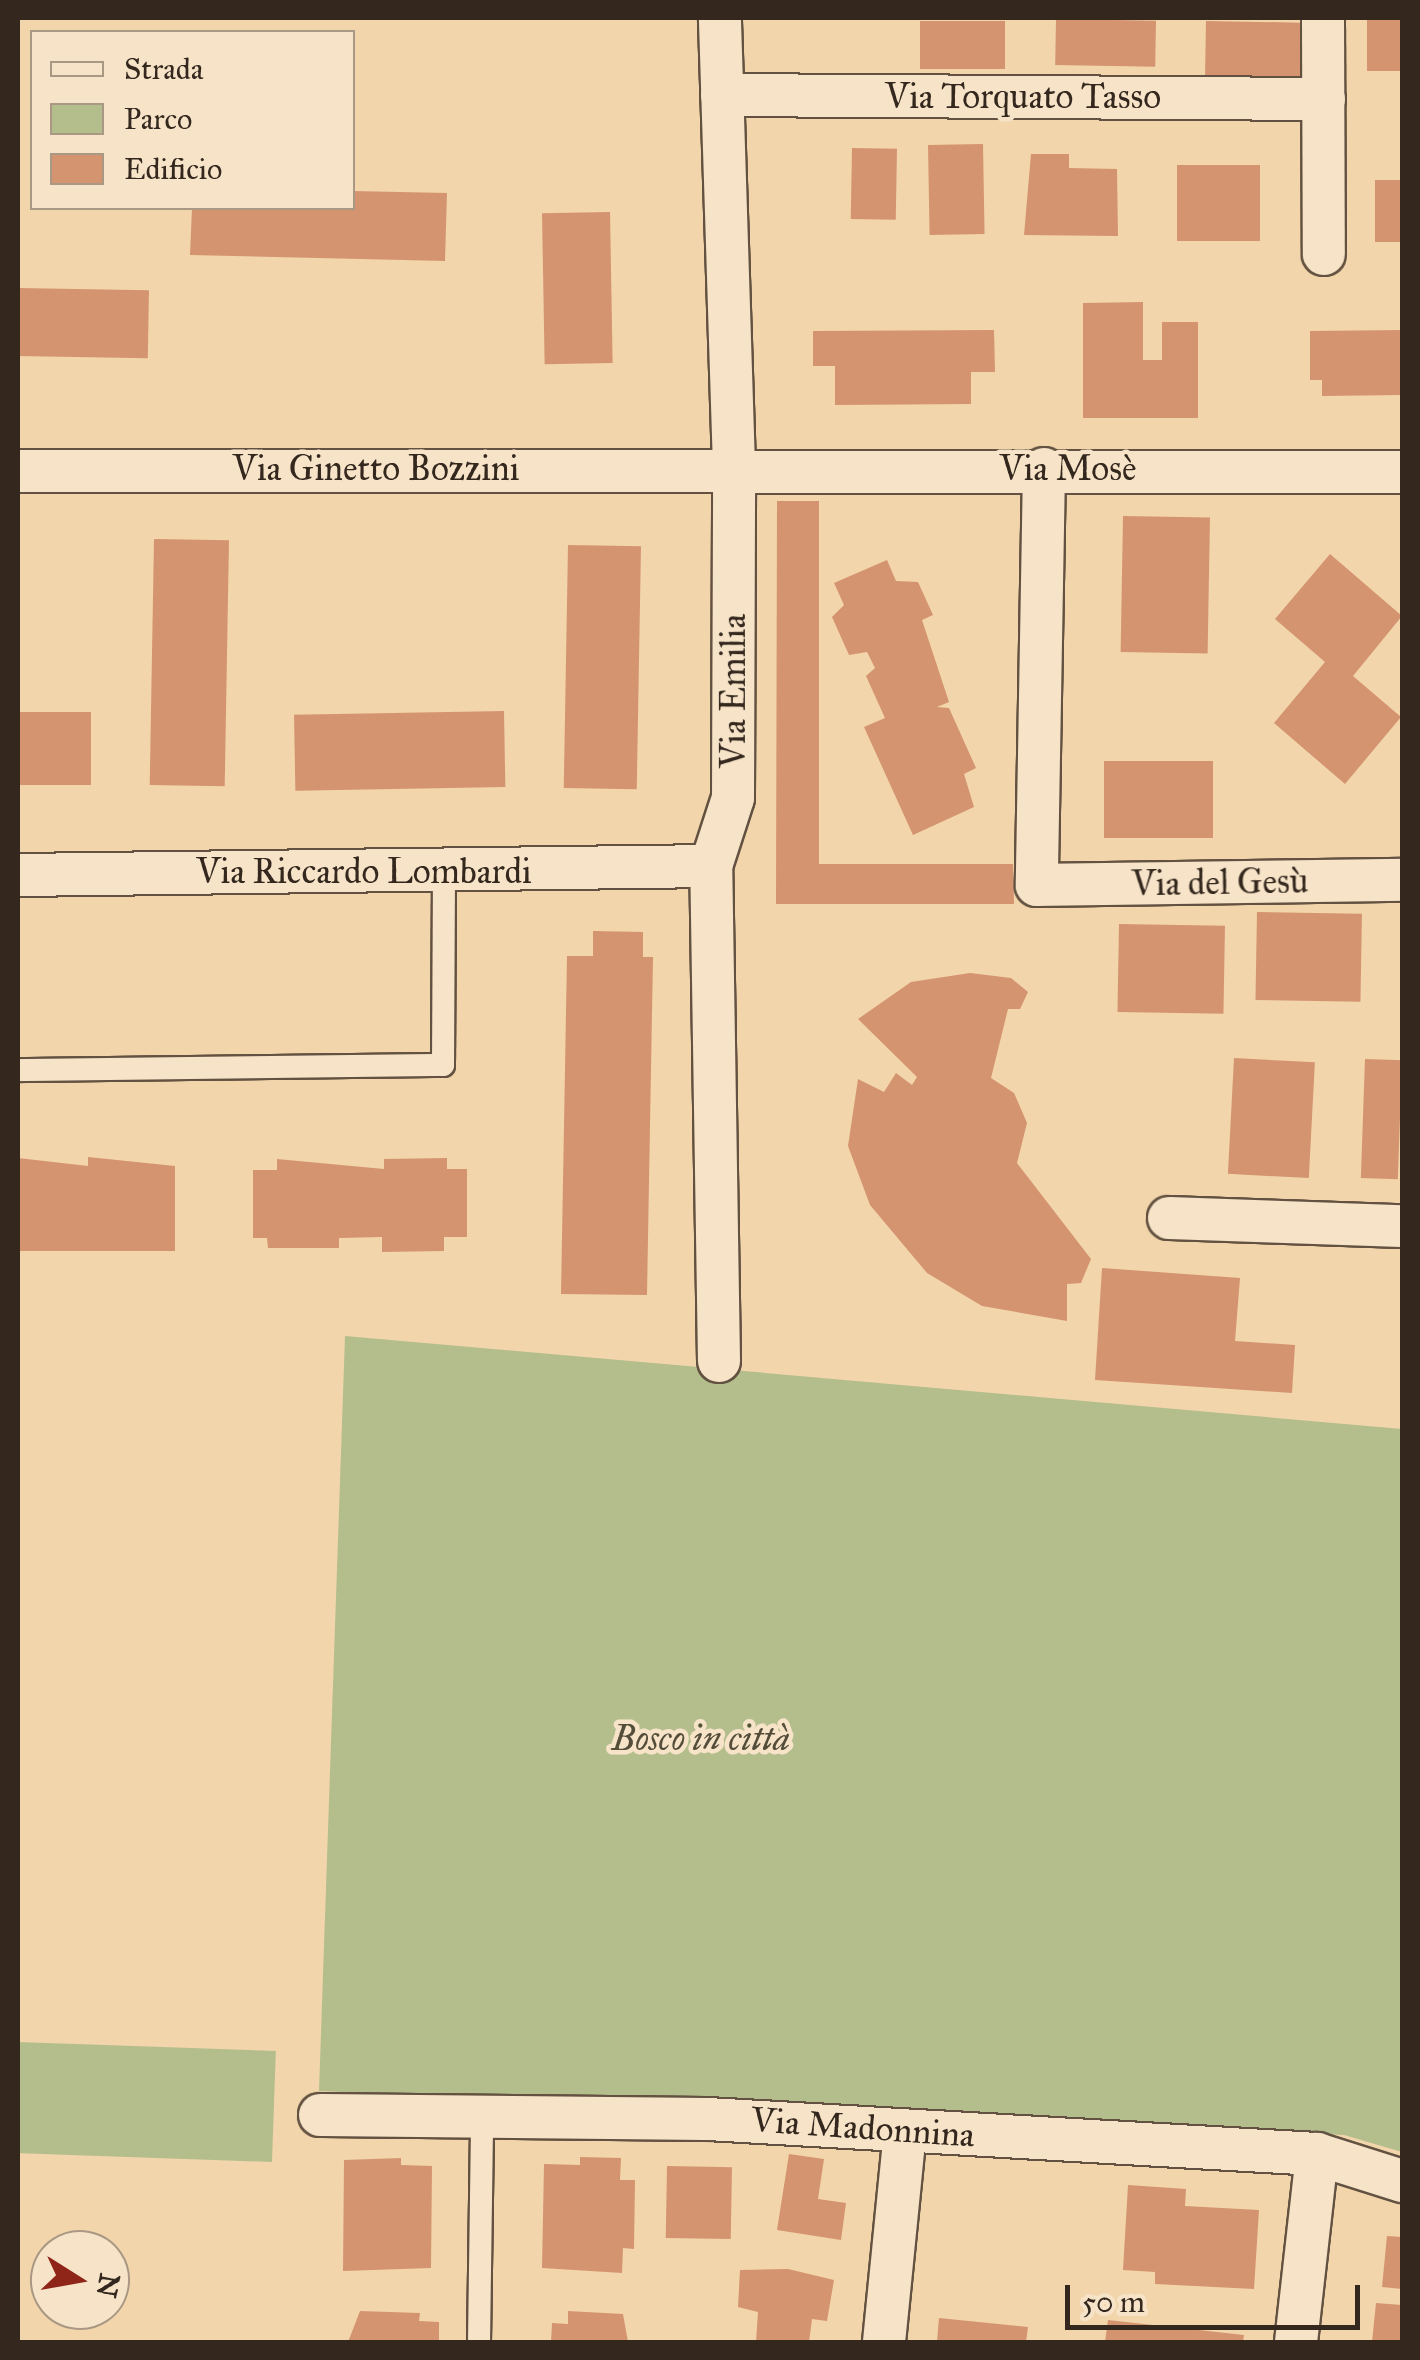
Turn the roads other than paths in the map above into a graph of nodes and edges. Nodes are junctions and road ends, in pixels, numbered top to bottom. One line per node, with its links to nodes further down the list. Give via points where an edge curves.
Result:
1 (720, 18): 3 (street, Via Emilia)
2 (1323, 18): 4 (street)
3 (722, 95): 4 (street, Via Torquato Tasso); 6 (street, Via Emilia)
4 (1324, 99): 5 (street)
5 (1324, 254)
6 (734, 467): 7 (street, Via Mosè); 8 (street, Via Ginetto Bozzini); 10 (street, Via Emilia, via 734,798)
7 (1044, 469): 9 (street, Via Mosè); 13 (street, Via del Gesù, via 1036,885)
8 (18, 471)
9 (1402, 472)
10 (711, 866): 11 (street, Via Riccardo Lombardi); 17 (street, Via Emilia)
11 (444, 870): 12 (street, Via Riccardo Lombardi); 14 (lane, via 444,1065)
12 (18, 875)
13 (1402, 880)
14 (18, 1070)
15 (1169, 1218): 16 (street)
16 (1402, 1226)
17 (719, 1361)
18 (320, 2116): 19 (street, Via Madonnina)
19 (482, 2116): 20 (street, Via Madonnina); 23 (lane)
20 (905, 2131): 21 (street, Via Madonnina); 24 (street)
21 (1317, 2154): 22 (street, Via Madonnina); 25 (street)
22 (1402, 2180)
23 (479, 2342)
24 (884, 2342)
25 (1296, 2342)

